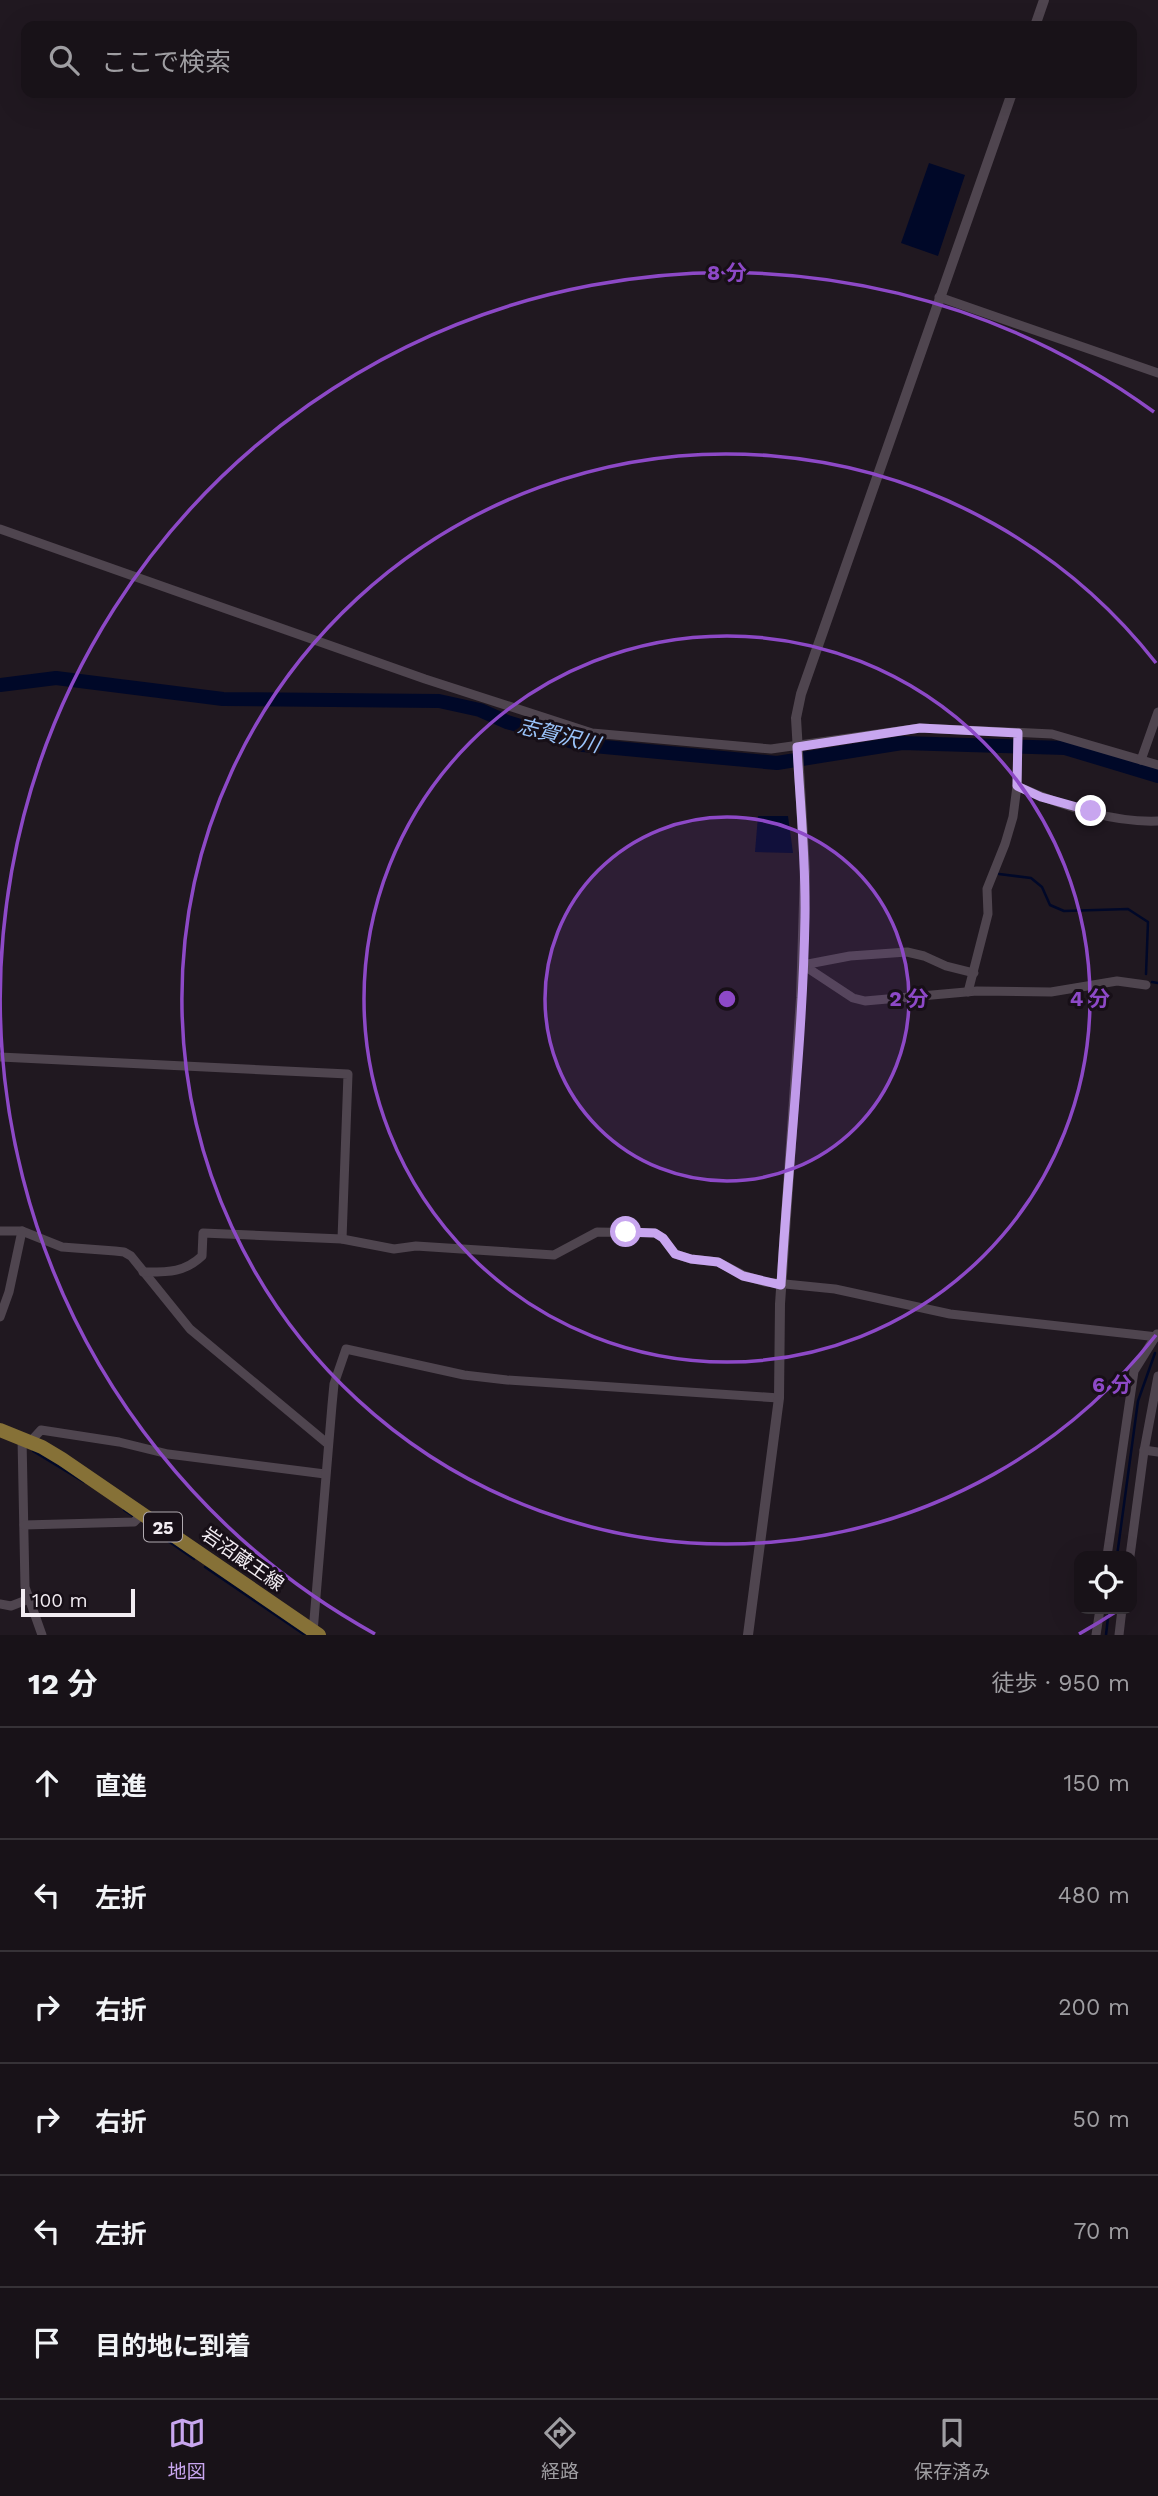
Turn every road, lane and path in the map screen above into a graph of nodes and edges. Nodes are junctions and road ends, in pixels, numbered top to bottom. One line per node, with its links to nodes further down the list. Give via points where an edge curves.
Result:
1 (1044, 0): 2 (street)
2 (1037, 21)
3 (1010, 98): 4 (street)
4 (939, 297): 5 (street); 9 (street, via 802,694 796,718)
5 (1158, 373)
6 (0, 529): 9 (street, via 592,733)
7 (1158, 712): 10 (street)
8 (1018, 733): 9 (street, via 920,728); 10 (street, via 1052,734); 12 (street)
9 (797, 748): 14 (street, via 804,871)
10 (1140, 760): 11 (street)
11 (1158, 765)
12 (1017, 786): 13 (street, via 1132,822); 15 (street, via 1005,844 987,889 988,914)
13 (1158, 821)
14 (803, 965): 15 (street, via 906,952); 17 (street, via 864,1001); 23 (street)
15 (974, 972): 17 (street)
16 (1146, 985): 17 (street, via 1117,981 1051,992)
17 (968, 992)
18 (0, 1057): 21 (street, via 348,1074)
19 (0, 1231): 20 (street)
20 (22, 1231): 22 (street, via 62,1247 124,1252); 24 (street)
21 (342, 1239): 22 (street, via 203,1233 202,1256 195,1263 177,1272); 23 (street, via 394,1248 554,1255 597,1232 655,1233 675,1254 718,1262 743,1276)
22 (143, 1272): 30 (street, via 190,1329)
23 (781, 1285): 25 (street, via 835,1289 940,1313); 27 (street)
24 (0, 1317)
25 (1157, 1335): 36 (street, via 1134,1371)
26 (1158, 1376): 31 (street)
27 (779, 1398): 30 (street, via 507,1380 346,1349 334,1384); 44 (street)
28 (0, 1430): 29 (main road, 岩沼蔵王線 / 25)
29 (26, 1440): 33 (street, via 41,1430 168,1454); 34 (main road, 岩沼蔵王線 / 25); 35 (street)
30 (328, 1444): 33 (street)
31 (1144, 1450): 32 (street); 37 (street)
32 (1158, 1452)
33 (325, 1474): 42 (street)
34 (142, 1513): 35 (street, via 134,1522); 42 (main road, 岩沼蔵王線 / 25)
35 (23, 1525): 38 (street)
36 (1108, 1551)
37 (1131, 1551)
38 (29, 1599): 39 (street, via 11,1606); 43 (street)
39 (0, 1604)
40 (1099, 1614): 45 (street)
41 (1121, 1614): 46 (street)
42 (315, 1634)
43 (42, 1635)
44 (748, 1635)
45 (1096, 1635)
46 (1119, 1635)

